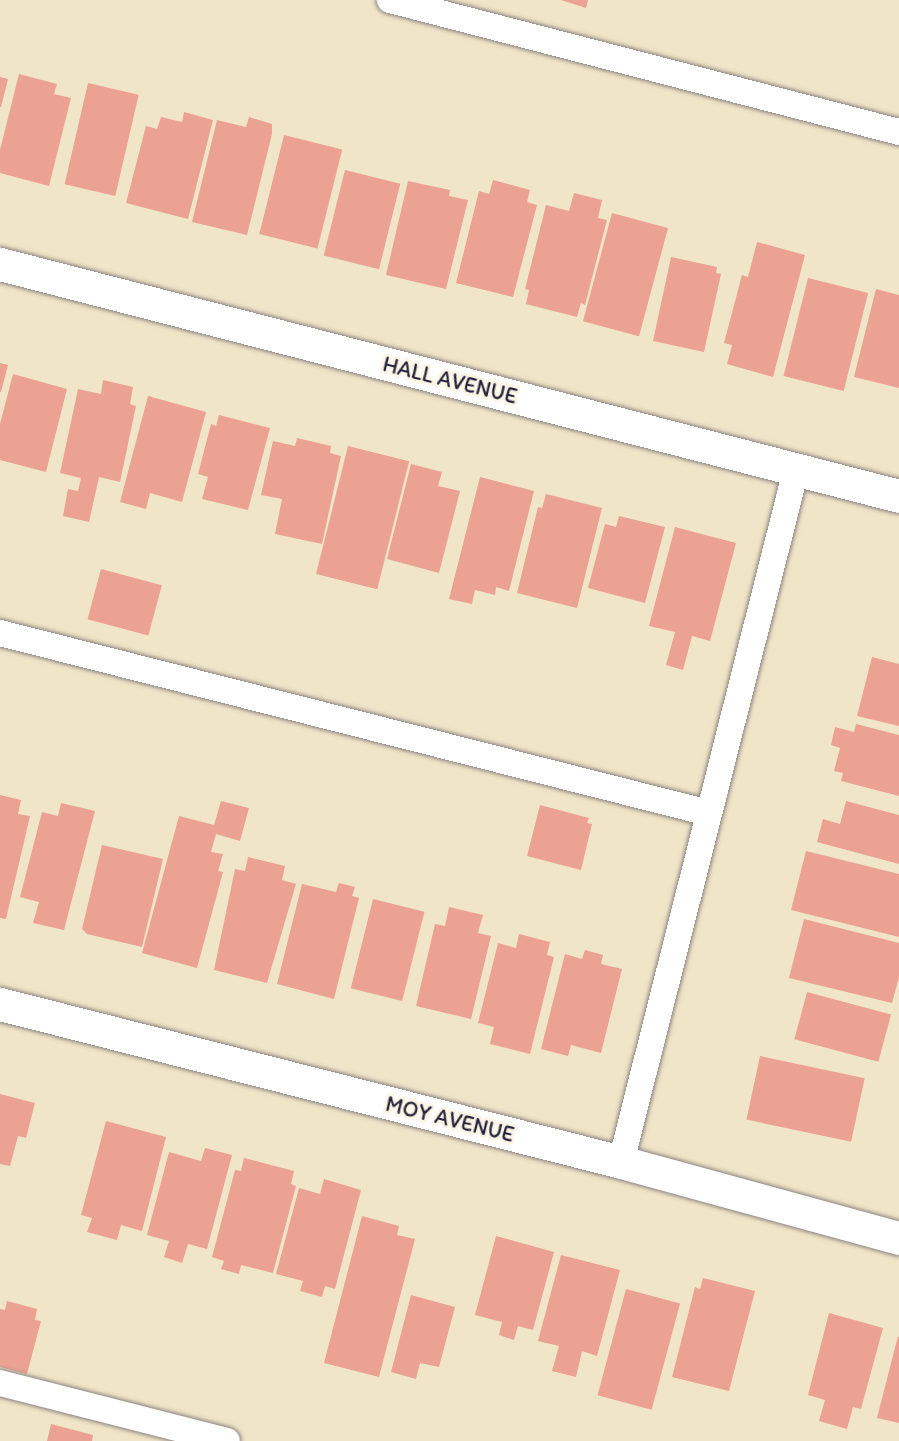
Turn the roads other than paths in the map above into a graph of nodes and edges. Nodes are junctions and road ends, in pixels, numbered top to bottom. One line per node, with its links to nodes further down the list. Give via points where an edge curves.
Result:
1 (390, 0): 2 (lane)
2 (899, 132)
3 (0, 264): 4 (street, HALL AVENUE)
4 (796, 470): 5 (street, HALL AVENUE); 7 (lane)
5 (899, 496)
6 (0, 633): 7 (lane)
7 (709, 813): 9 (lane)
8 (0, 1004): 9 (street, MOY AVENUE)
9 (621, 1162): 10 (street, MOY AVENUE)
10 (899, 1238)
11 (0, 1383): 12 (lane)
12 (227, 1441)

